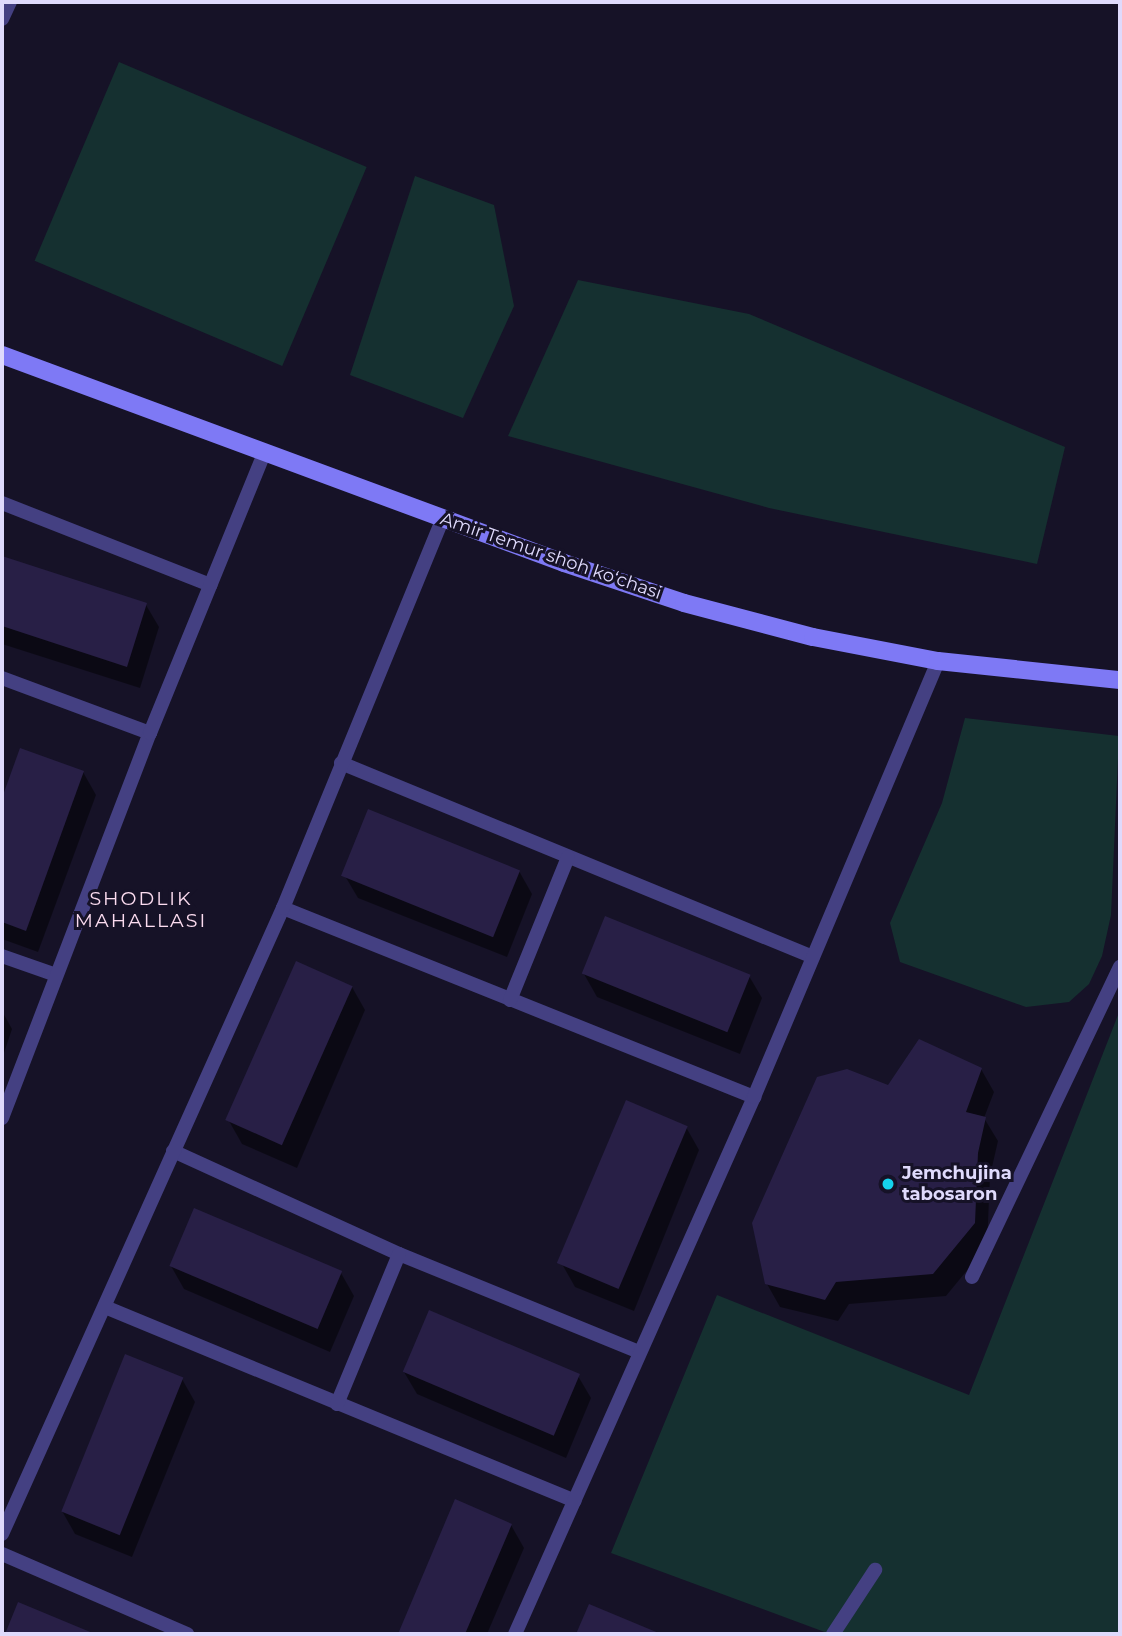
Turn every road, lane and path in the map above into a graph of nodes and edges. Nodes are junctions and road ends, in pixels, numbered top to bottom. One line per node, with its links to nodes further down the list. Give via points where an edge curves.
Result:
1 (10, 2): 2 (lane)
2 (2, 19)
3 (2, 355): 4 (main road, Amir Temur shoh ko‘chasi)
4 (264, 453): 6 (main road, Amir Temur shoh ko‘chasi); 7 (lane)
5 (2, 503): 7 (lane)
6 (443, 519): 8 (main road, Amir Temur shoh ko‘chasi, via 684,603 813,637); 12 (lane)
7 (210, 585): 11 (lane)
8 (938, 661): 10 (main road, Amir Temur shoh ko‘chasi); 16 (lane)
9 (2, 678): 11 (lane)
10 (1120, 680)
11 (150, 733): 18 (lane)
12 (341, 763): 13 (lane); 14 (lane)
13 (568, 857): 16 (lane); 19 (lane)
14 (282, 908): 19 (lane); 22 (lane)
15 (2, 956): 18 (lane)
16 (813, 957): 20 (lane)
17 (1120, 967): 24 (lane)
18 (56, 975): 21 (lane)
19 (510, 1000): 20 (lane)
20 (754, 1097): 26 (lane)
21 (2, 1118)
22 (173, 1151): 23 (lane); 25 (lane)
23 (399, 1254): 26 (lane); 27 (lane)
24 (972, 1277)
25 (105, 1307): 27 (lane); 29 (lane)
26 (639, 1352): 28 (lane)
27 (337, 1404): 28 (lane)
28 (575, 1501): 33 (lane)
29 (2, 1534)
30 (2, 1554): 32 (lane)
31 (875, 1570): 34 (lane)
32 (187, 1634)
33 (516, 1634)
34 (833, 1634)

